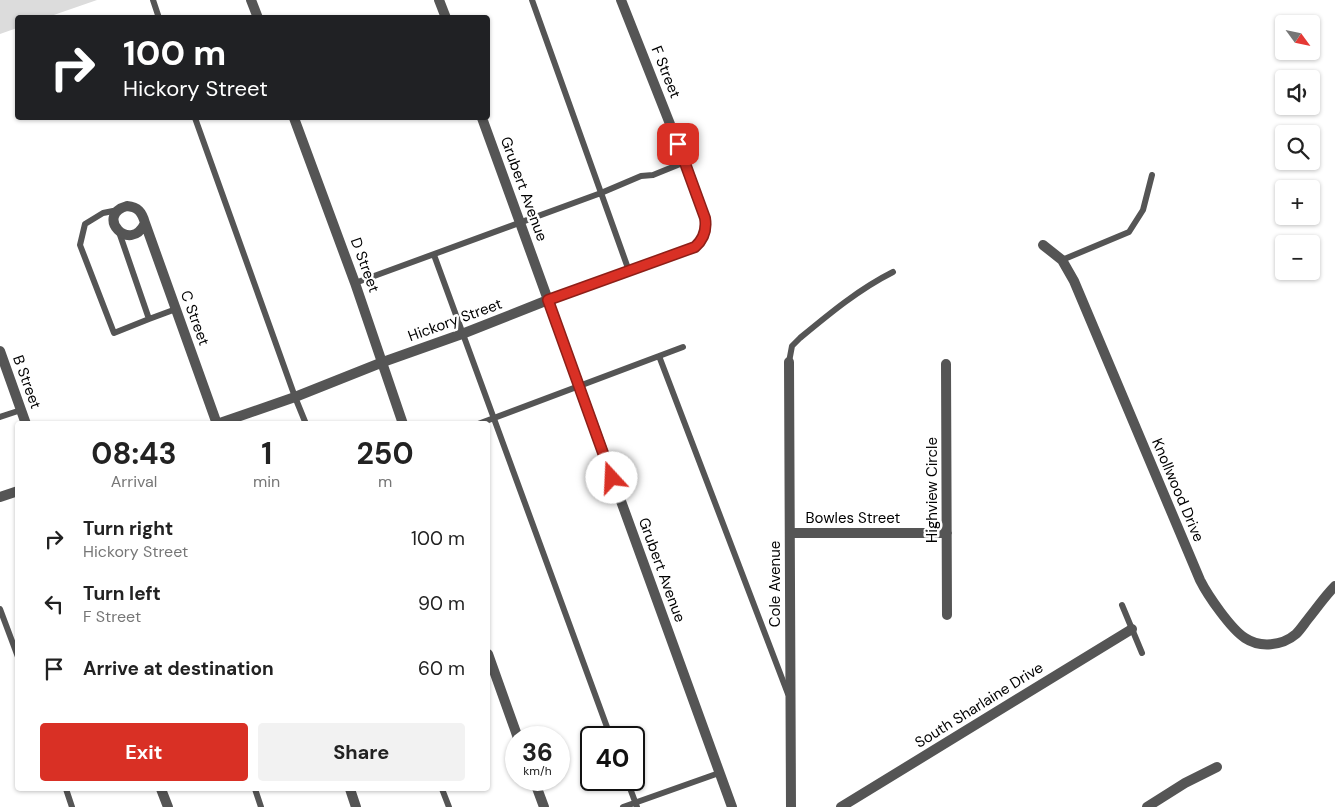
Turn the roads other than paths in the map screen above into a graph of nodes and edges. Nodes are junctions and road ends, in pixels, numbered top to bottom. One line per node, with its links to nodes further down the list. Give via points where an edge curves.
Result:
1 (153, 0): 6 (lane)
2 (251, 0): 7 (street)
3 (439, 0): 8 (street)
4 (532, 0): 14 (lane)
5 (622, 0): 12 (street, F Street)
6 (158, 15)
7 (257, 15)
8 (445, 15)
9 (196, 120): 37 (lane)
10 (295, 120): 25 (street, D Street)
11 (483, 120): 17 (street, Grubert Avenue)
12 (685, 162): 14 (lane); 19 (street, F Street, via 705,218)
13 (1152, 175): 22 (lane, via 1142,210 1129,232)
14 (601, 193): 17 (lane); 23 (lane)
15 (118, 210): 16 (street, via 127,206 137,208); 18 (street, via 113,219); 28 (lane, via 103,213 85,224 80,245 114,333)
16 (145, 223): 18 (street, via 135,234); 27 (street, C Street)
17 (520, 223): 21 (lane); 26 (street, Grubert Avenue)
18 (119, 232): 28 (lane)
19 (702, 240): 23 (street, Hickory Street, via 695,247)
20 (1043, 245): 22 (street, Knollwood Drive)
21 (434, 255): 25 (lane); 29 (lane)
22 (1062, 260): 51 (street, Knollwood Drive, via 1078,290 1200,580 1212,601 1244,638 1258,644 1271,644 1286,640 1299,630)
23 (629, 271): 26 (street, Hickory Street)
24 (893, 272): 34 (lane, via 875,281 800,338 792,346)
25 (355, 283): 33 (street, D Street)
26 (548, 300): 29 (street, Hickory Street); 36 (street, Grubert Avenue)
27 (176, 309): 28 (lane); 42 (street, C Street)
28 (149, 319)
29 (462, 334): 33 (street, Hickory Street); 40 (lane)
30 (683, 348): 32 (lane)
31 (0, 351): 38 (street, B Street)
32 (660, 356): 36 (lane); 59 (lane)
33 (383, 362): 37 (street, Hickory Street); 45 (street, D Street)
34 (789, 362): 49 (street, Cole Avenue)
35 (946, 364): 50 (street, Highview Circle)
36 (579, 386): 40 (lane); 63 (street, Grubert Avenue)
37 (295, 397): 43 (street, Hickory Street); 44 (lane)
38 (21, 410): 39 (lane); 41 (street, B Street)
39 (0, 417)
40 (494, 418): 46 (lane); 61 (lane)
41 (25, 421)
42 (216, 421)
43 (226, 421)
44 (305, 421)
45 (403, 421)
46 (486, 421)
47 (15, 492): 48 (street)
48 (0, 497)
49 (790, 533): 50 (street, Bowles Street); 59 (street, Cole Avenue)
50 (947, 533): 54 (street, Highview Circle)
51 (1335, 586)
52 (1122, 606): 55 (lane)
53 (0, 609): 56 (lane)
54 (946, 615)
55 (1132, 629): 57 (lane); 81 (street, South Sharlaine Drive)
56 (15, 649)
57 (1142, 653)
58 (490, 660): 60 (street)
59 (790, 698): 80 (street, Cole Avenue)
60 (514, 726)
61 (608, 726)
62 (1217, 767): 82 (street)
63 (719, 773): 71 (lane); 79 (street, Grubert Avenue)
64 (67, 791): 72 (lane)
65 (162, 791): 73 (street)
66 (256, 791): 74 (lane)
67 (351, 791): 75 (street)
68 (443, 791): 76 (lane)
69 (538, 791): 77 (street)
70 (631, 791): 71 (lane)
71 (636, 805): 78 (lane)
72 (72, 807)
73 (168, 807)
74 (261, 807)
75 (356, 807)
76 (449, 807)
77 (544, 807)
78 (623, 807)
79 (732, 807)
80 (791, 807)
81 (841, 807)
82 (1147, 807)

